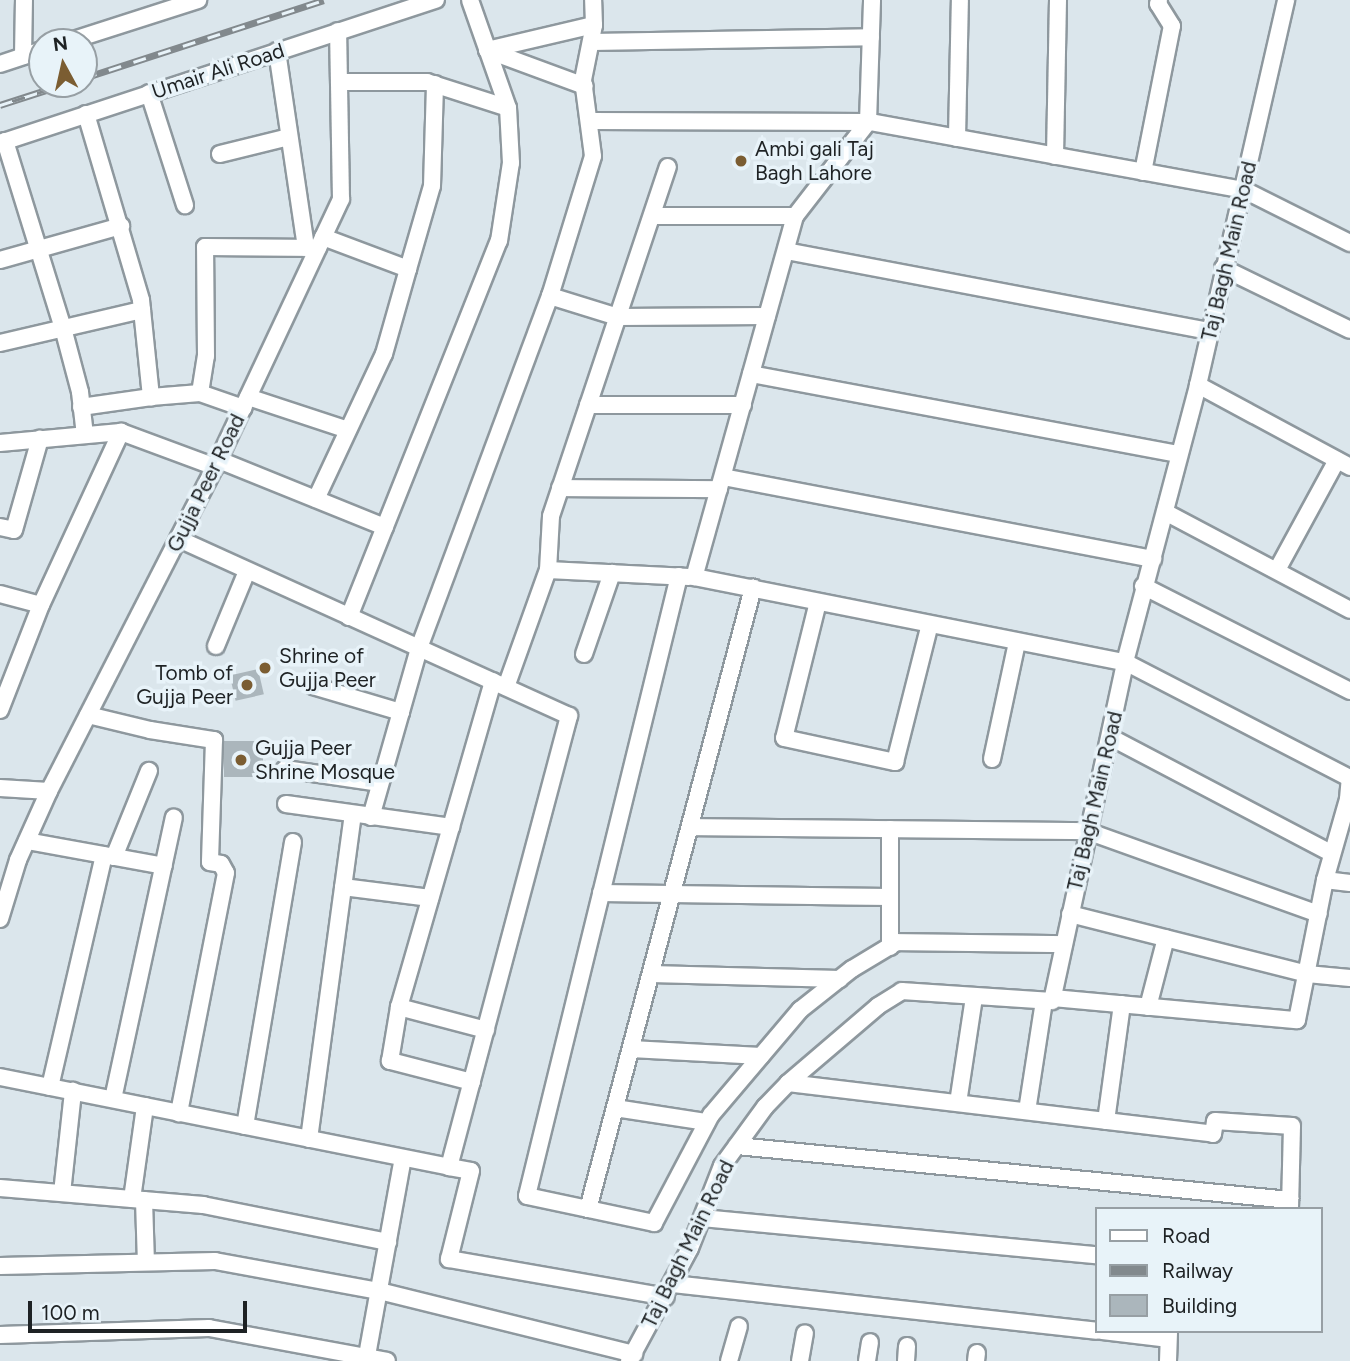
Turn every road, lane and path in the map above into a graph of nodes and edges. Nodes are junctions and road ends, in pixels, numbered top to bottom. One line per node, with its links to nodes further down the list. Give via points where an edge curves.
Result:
1 (24, 0): 19 (street)
2 (198, 0): 13 (street)
3 (436, 0): 12 (street, Umair Ali Road)
4 (470, 0): 16 (street)
5 (593, 0): 11 (street)
6 (872, 0): 14 (street)
7 (960, 0): 30 (street)
8 (1058, 0): 33 (street)
9 (1159, 0): 35 (street, via 1172,26)
10 (1286, 0): 36 (street, Taj Bagh Main Road)
11 (594, 25): 15 (street); 16 (street)
12 (338, 31): 17 (street, Umair Ali Road); 21 (street, Gujja Peer Road)
13 (98, 32)
14 (871, 37): 15 (street); 28 (street)
15 (592, 42): 23 (street)
16 (486, 50): 23 (street); 25 (street)
17 (277, 51): 24 (street, Umair Ali Road); 29 (street)
18 (28, 54): 19 (street)
19 (23, 56): 20 (street)
20 (0, 64)
21 (339, 82): 22 (street); 42 (street, Gujja Peer Road, via 341,199)
22 (435, 84): 25 (street); 47 (street, via 432,186)
23 (585, 86): 27 (street)
24 (149, 93): 26 (street, Umair Ali Road); 37 (street)
25 (508, 108): 77 (street, via 511,163 499,241)
26 (86, 114): 31 (street, Umair Ali Road); 40 (street)
27 (591, 121): 28 (street); 48 (street, via 593,156)
28 (868, 122): 30 (street); 39 (street)
29 (289, 137): 32 (street); 42 (street)
30 (957, 138): 33 (street)
31 (3, 142): 43 (street)
32 (220, 154)
33 (1055, 156): 35 (street)
34 (668, 167): 38 (street)
35 (1143, 172): 36 (street)
36 (1244, 190): 41 (street); 46 (street, Taj Bagh Main Road)
37 (185, 205)
38 (652, 216): 39 (street); 51 (street)
39 (795, 216): 44 (street)
40 (121, 226): 43 (street); 49 (street)
41 (1350, 243)
42 (316, 244): 47 (street); 58 (street, via 205,247 205,356); 60 (street, Gujja Peer Road)
43 (39, 249): 45 (street); 52 (street)
44 (786, 251): 50 (street); 54 (street)
45 (0, 260)
46 (1223, 268): 53 (street); 54 (street, Taj Bagh Main Road)
47 (408, 269): 64 (street, via 384,354)
48 (550, 296): 51 (street); 95 (street)
49 (142, 310): 52 (street); 59 (street)
50 (767, 316): 51 (street); 56 (street)
51 (618, 317): 61 (street)
52 (63, 328): 55 (street); 63 (street)
53 (1350, 330)
54 (1210, 331): 57 (street, Taj Bagh Main Road)
55 (0, 343)
56 (751, 374): 62 (street); 69 (street)
57 (1198, 385): 69 (street, Taj Bagh Main Road); 71 (street)
58 (200, 393): 59 (street); 60 (street)
59 (151, 397): 63 (street)
60 (246, 402): 64 (street); 70 (street, Gujja Peer Road)
61 (588, 405): 62 (street); 73 (street)
62 (743, 405): 72 (street)
63 (81, 407): 66 (street)
64 (348, 430): 74 (street)
65 (121, 432): 66 (street); 70 (street); 89 (street)
66 (85, 435): 67 (street)
67 (40, 439): 68 (street); 76 (street, via 14,530)
68 (0, 443)
69 (1179, 454): 75 (street, Taj Bagh Main Road)
70 (217, 463): 74 (street); 78 (street, Gujja Peer Road)
71 (1343, 463): 81 (street)
72 (721, 483): 73 (street); 79 (street); 84 (street)
73 (560, 488): 80 (street, via 551,516)
74 (316, 499): 77 (street)
75 (1165, 512): 79 (street, Taj Bagh Main Road); 81 (street)
76 (0, 527)
77 (385, 527): 91 (street)
78 (178, 539): 82 (street); 103 (street, Gujja Peer Road)
79 (1153, 559): 85 (street, Taj Bagh Main Road)
80 (548, 570): 83 (street); 98 (street)
81 (1277, 570): 90 (street)
82 (247, 571): 91 (street); 94 (street)
83 (612, 573): 84 (street); 96 (street)
84 (687, 576): 86 (street); 131 (street)
85 (1143, 586): 97 (street, Taj Bagh Main Road); 100 (street)
86 (753, 588): 88 (street); 118 (street)
87 (0, 594): 89 (street)
88 (818, 602): 92 (street); 92 (street, via 784,738 894,762)
89 (41, 605): 101 (street)
90 (1350, 610)
91 (349, 617): 95 (street)
92 (930, 624): 93 (street)
93 (1017, 642): 97 (street); 105 (street)
94 (216, 646)
95 (419, 648): 98 (street); 102 (street)
96 (584, 654)
97 (1125, 662): 104 (street, Taj Bagh Main Road); 108 (street)
98 (500, 684): 117 (street); 150 (street, via 569,716)
99 (313, 686): 102 (street)
100 (1350, 691)
101 (0, 710)
102 (401, 712): 109 (street)
103 (88, 715): 111 (street, Gujja Peer Road); 163 (street, via 214,740 210,862 221,864 226,873)
104 (1110, 737): 120 (street, Taj Bagh Main Road); 123 (street)
105 (992, 760)
106 (285, 768): 109 (street)
107 (149, 771): 124 (street)
108 (1350, 778): 112 (street)
109 (380, 783): 115 (street)
110 (0, 788): 111 (street)
111 (49, 791): 121 (street, Gujja Peer Road)
112 (1349, 799): 123 (street)
113 (286, 804): 114 (street)
114 (353, 815): 115 (street); 130 (street)
115 (371, 817): 117 (street)
116 (174, 818): 127 (street)
117 (451, 827): 134 (street)
118 (690, 827): 119 (street); 132 (street)
119 (890, 829): 120 (street); 133 (street)
120 (1087, 831): 135 (street, Taj Bagh Main Road); 136 (street)
121 (27, 841): 124 (street); 126 (street, Gujja Peer Road)
122 (293, 842): 166 (street)
123 (1332, 853): 128 (street)
124 (109, 856): 127 (street); 156 (street)
125 (0, 860): 126 (street)
126 (18, 860): 137 (street, Gujja Peer Road)
127 (164, 866): 158 (street)
128 (1325, 880): 129 (street); 136 (street)
129 (1350, 883)
130 (343, 887): 134 (street); 167 (street)
131 (601, 893): 132 (street); 175 (street, via 527,1196)
132 (672, 894): 133 (street); 141 (street)
133 (890, 897): 140 (street)
134 (430, 898): 148 (street)
135 (1070, 914): 138 (street); 139 (street, Taj Bagh Main Road)
136 (1318, 914): 142 (street)
137 (0, 919)
138 (1166, 938): 142 (street); 149 (street)
139 (1063, 944): 140 (street, via 897,942); 146 (street, Taj Bagh Main Road)
140 (890, 947): 144 (street)
141 (651, 974): 144 (street); 151 (street)
142 (1307, 974): 143 (street); 149 (street, via 1297,1020)
143 (1350, 978)
144 (840, 979): 152 (street, via 800,1010)
145 (974, 998): 146 (street, Taj Bagh Main Road); 155 (street, Taj Bagh Main Road, via 902,991); 159 (street)
146 (1048, 999): 147 (street); 162 (street)
147 (1122, 1004): 149 (street); 164 (street)
148 (399, 1007): 150 (street); 154 (street, via 390,1061)
149 (1148, 1007)
150 (486, 1030): 154 (street)
151 (631, 1049): 152 (street); 161 (street)
152 (761, 1056): 165 (street)
153 (0, 1077): 156 (street)
154 (472, 1082): 170 (street)
155 (788, 1083): 159 (street); 168 (street, Taj Bagh Main Road)
156 (50, 1087): 157 (street)
157 (73, 1091): 158 (street); 172 (street)
158 (113, 1100): 160 (street)
159 (958, 1103): 162 (street)
160 (145, 1106): 163 (street); 173 (street)
161 (615, 1108): 165 (street); 175 (street)
162 (1027, 1111): 164 (street)
163 (178, 1113): 166 (street)
164 (1106, 1121): 174 (street, via 1213,1134 1215,1121 1292,1126)
165 (707, 1122): 175 (street, via 654,1223)
166 (245, 1126): 167 (street)
167 (309, 1139): 169 (street)
168 (737, 1146): 174 (street); 176 (street, Taj Bagh Main Road, via 722,1166)
169 (403, 1158): 170 (street); 177 (street)
170 (449, 1167): 181 (street, via 471,1171 449,1259)
171 (0, 1188): 172 (street)
172 (62, 1193): 173 (street)
173 (138, 1200): 177 (street, via 203,1205); 179 (street)
174 (1290, 1204)
175 (588, 1209)
176 (702, 1218): 178 (street); 181 (street, Taj Bagh Main Road)
177 (388, 1242): 182 (street)
178 (1094, 1255)
179 (146, 1262): 180 (street); 182 (street, via 215,1261)
180 (0, 1266)
181 (669, 1290): 184 (street); 190 (street, Taj Bagh Main Road)
182 (379, 1291): 190 (street); 191 (street)
183 (739, 1325): 193 (street)
184 (1094, 1331)
185 (805, 1333): 194 (street)
186 (1136, 1333): 188 (street)
187 (0, 1335): 191 (street, via 209,1328)
188 (1169, 1335): 196 (street)
189 (870, 1342): 195 (street)
190 (631, 1357)
191 (367, 1359): 192 (street)
192 (387, 1361)
193 (729, 1361)
194 (800, 1361)
195 (867, 1361)
196 (1167, 1361)

